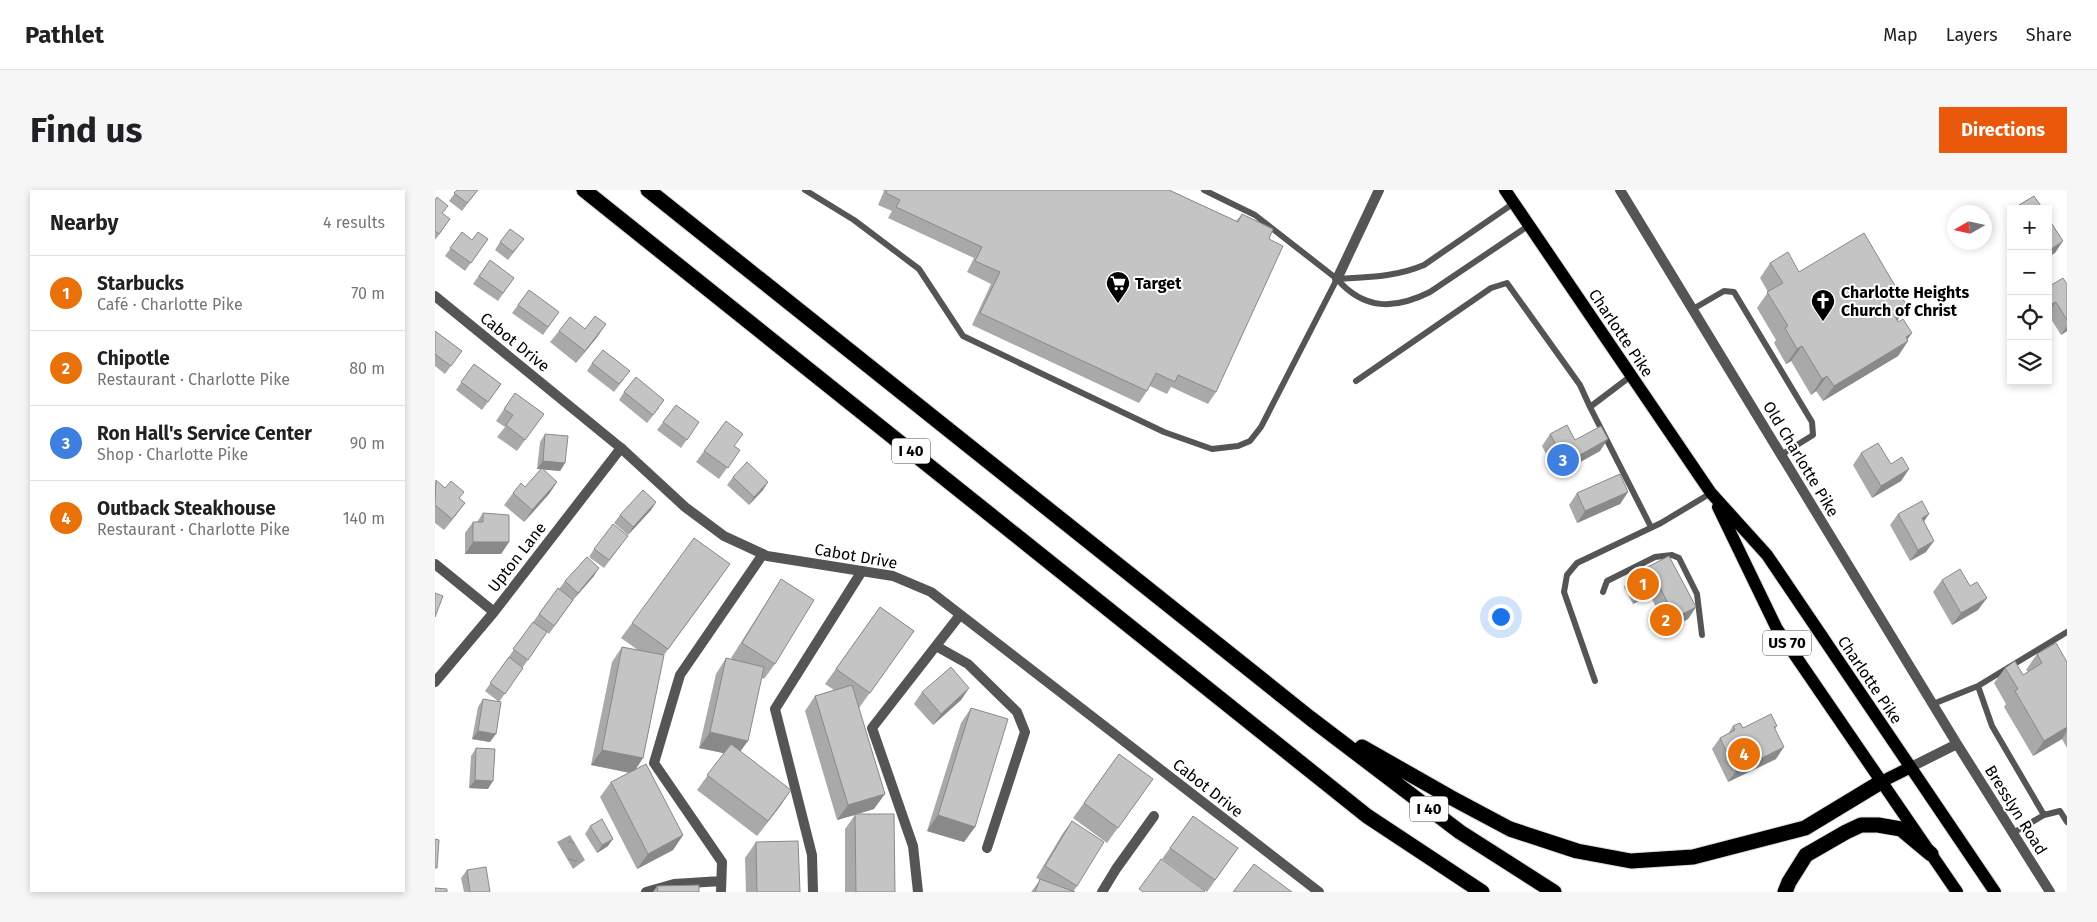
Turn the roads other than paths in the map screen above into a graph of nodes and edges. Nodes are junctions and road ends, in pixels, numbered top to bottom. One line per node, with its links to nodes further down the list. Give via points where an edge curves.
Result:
1 (584, 190): 46 (highway, I 40, via 1367,816)
2 (648, 190): 33 (highway, I 40)
3 (805, 190): 10 (lane, via 854,220 919,269 963,336 1164,432 1212,449 1250,441 1261,426)
4 (1204, 190): 10 (lane, via 1255,215)
5 (1379, 190): 10 (street)
6 (1505, 190): 8 (main road, Charlotte Pike / US 70)
7 (1620, 190): 12 (street, Old Charlotte Pike)
8 (1514, 203): 9 (main road, Charlotte Pike / US 70); 10 (lane, via 1413,270 1387,276)
9 (1528, 226): 10 (lane, via 1415,300 1388,305 1365,302); 13 (main road, Charlotte Pike / US 70)
10 (1337, 279)
11 (435, 296): 16 (street, Cabot Drive)
12 (1693, 309): 17 (street, Old Charlotte Pike); 17 (lane, via 1724,291 1734,292 1812,422 1813,435)
13 (1631, 376): 15 (lane); 18 (main road, Charlotte Pike / US 70)
14 (1356, 381): 15 (lane, via 1491,288 1507,283 1580,384)
15 (1590, 407): 19 (lane)
16 (621, 448): 20 (street, Cabot Drive, via 685,507 724,536); 24 (street, Upton Lane)
17 (1781, 455): 32 (street, Old Charlotte Pike)
18 (1711, 493): 19 (lane); 35 (main road, Charlotte Pike / US 70, via 1767,555); 36 (main road, Charlotte Pike / US 70, via 1777,629)
19 (1651, 527): 29 (lane, via 1577,563 1567,575 1563,592)
20 (763, 554): 22 (street, Cabot Drive); 45 (street, via 680,675 654,763 722,862)
21 (435, 564): 24 (street)
22 (861, 571): 25 (street, Cabot Drive, via 893,576 931,592); 49 (street, via 775,709 812,855)
23 (1603, 592): 27 (lane, via 1607,581 1655,557 1672,554 1679,558 1697,594)
24 (494, 612): 30 (street, Upton Lane)
25 (960, 615): 28 (street); 52 (street, Cabot Drive)
26 (2067, 632): 31 (lane)
27 (1702, 635)
28 (936, 646): 43 (street, via 967,664 996,691 1017,712 1025,732); 50 (street, via 872,728 913,846)
29 (1595, 681)
30 (435, 682)
31 (1978, 686): 32 (lane); 40 (lane, via 1992,726)
32 (1933, 704): 34 (street, Old Charlotte Pike)
33 (1310, 718): 36 (highway, via 1510,829 1577,851 1631,861 1693,857 1805,828); 53 (highway, I 40, via 1460,832)
34 (1957, 744): 35 (street); 42 (street, Bresslyn Road)
35 (1909, 768): 36 (main road); 56 (main road, Charlotte Pike / US 70)
36 (1881, 782): 44 (main road, Charlotte Pike / US 70)
37 (2067, 806): 38 (lane)
38 (2060, 811): 40 (lane); 41 (lane)
39 (1154, 816): 51 (street)
40 (2043, 816): 42 (lane)
41 (2067, 822)
42 (2013, 833): 57 (street, Bresslyn Road)
43 (987, 848)
44 (1931, 854): 54 (highway, via 1901,829 1861,825 1805,855); 55 (main road, Charlotte Pike / US 70)
45 (721, 881): 47 (street, via 674,884); 48 (street)
46 (1478, 890)
47 (646, 892)
48 (721, 892)
49 (813, 892)
50 (918, 892)
51 (1102, 892)
52 (1319, 892)
53 (1554, 892)
54 (1785, 892)
55 (1957, 892)
56 (1995, 892)
57 (2050, 892)

